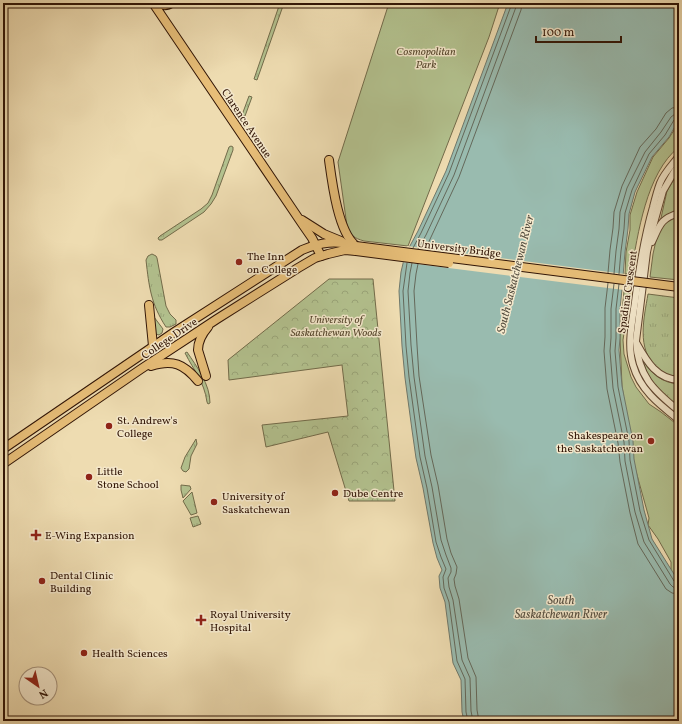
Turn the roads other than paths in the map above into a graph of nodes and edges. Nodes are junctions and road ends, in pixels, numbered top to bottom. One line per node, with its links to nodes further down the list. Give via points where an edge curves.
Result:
1 (153, 3): 8 (main road, Clarence Avenue)
2 (156, 3): 3 (main road)
3 (171, 3)
4 (679, 156): 25 (street, Spadina Crescent, via 659,184 649,221 638,273 630,342 633,365 645,389)
5 (329, 160): 11 (main road, via 343,227)
6 (679, 165): 12 (street, Spadina Crescent, via 663,191)
7 (679, 213): 12 (street, via 661,223)
8 (299, 219): 9 (main road); 10 (main road, Clarence Avenue)
9 (347, 243): 10 (main road, College Drive); 11 (main road, College Drive)
10 (316, 245): 13 (main road, Clarence Avenue); 19 (main road, College Drive, via 302,250)
11 (356, 248): 13 (main road, College Drive); 14 (main road, University Bridge, bridge); 15 (main road, University Bridge, bridge)
12 (647, 252): 18 (street, Spadina Crescent)
13 (321, 256): 17 (main road, College Drive)
14 (679, 288)
15 (679, 293)
16 (149, 305): 19 (main road)
17 (217, 319): 20 (main road, College Drive); 21 (main road, via 201,336 198,344)
18 (636, 341): 22 (street, via 652,368 663,376); 24 (street, Spadina Crescent, via 639,362 648,382)
19 (152, 346): 26 (main road, College Drive)
20 (141, 369): 23 (main road, via 164,362 173,363 188,370); 27 (main road, College Drive)
21 (206, 376)
22 (679, 380)
23 (198, 381)
24 (679, 411)
25 (679, 420)
26 (3, 449)
27 (4, 464)

